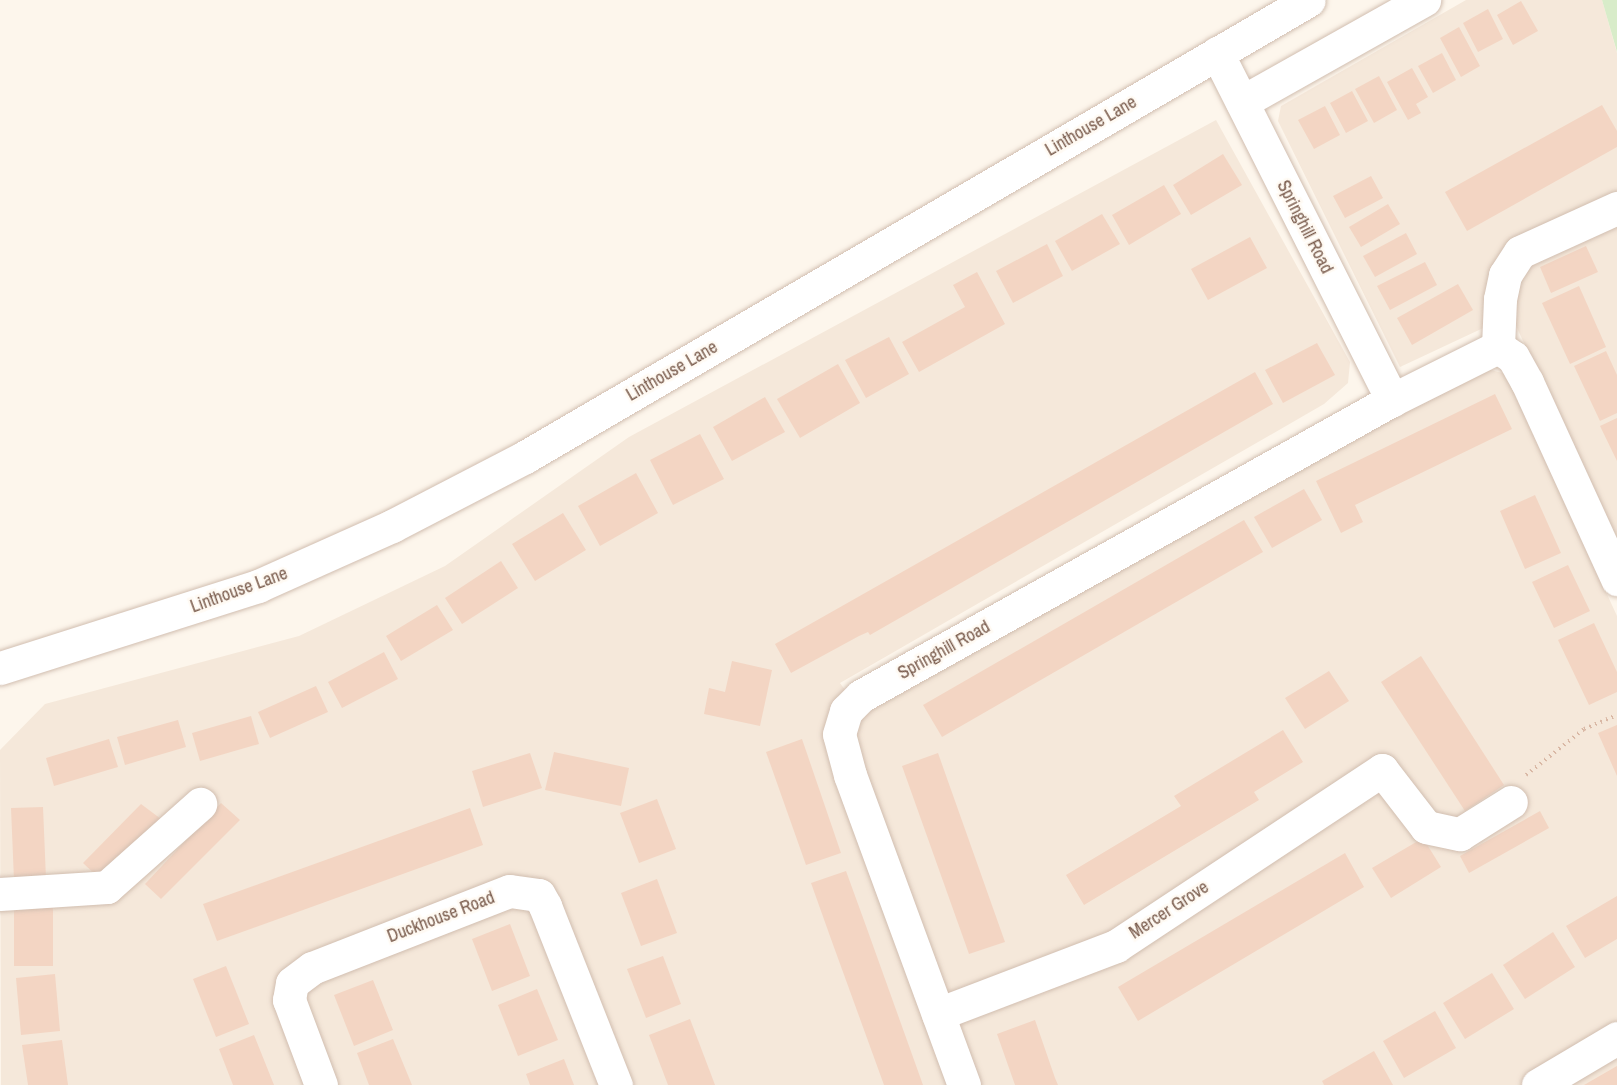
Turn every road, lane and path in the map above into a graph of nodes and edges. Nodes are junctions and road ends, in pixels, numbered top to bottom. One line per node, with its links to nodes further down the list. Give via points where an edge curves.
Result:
1 (1309, 0): 3 (street, Linthouse Lane)
2 (1424, 0): 4 (street)
3 (1217, 53): 4 (street, Springhill Road); 9 (street, Linthouse Lane, via 525,457 392,526 258,586)
4 (1242, 102): 7 (street, Springhill Road)
5 (1617, 208): 6 (street, via 1520,252 1505,275)
6 (1498, 347): 7 (street, Springhill Road); 8 (street, via 1513,357 1527,382)
7 (1392, 400): 14 (street, Springhill Road, via 861,696 846,711 839,734 850,775)
8 (1617, 579)
9 (0, 668)
10 (1617, 715): 11 (path, via 1584,729 1521,779)
11 (1511, 802): 14 (street, Mercer Grove, via 1460,834 1426,827 1382,770 1116,945)
12 (200, 804): 13 (street, via 107,887)
13 (0, 894)
14 (938, 1014): 18 (street, Springhill Road)
15 (1617, 1038): 19 (street)
16 (321, 1085): 17 (street, Duckhouse Road, via 289,1000 292,983 312,968 510,891 539,895)
17 (616, 1085)
18 (964, 1085)
19 (1538, 1085)

